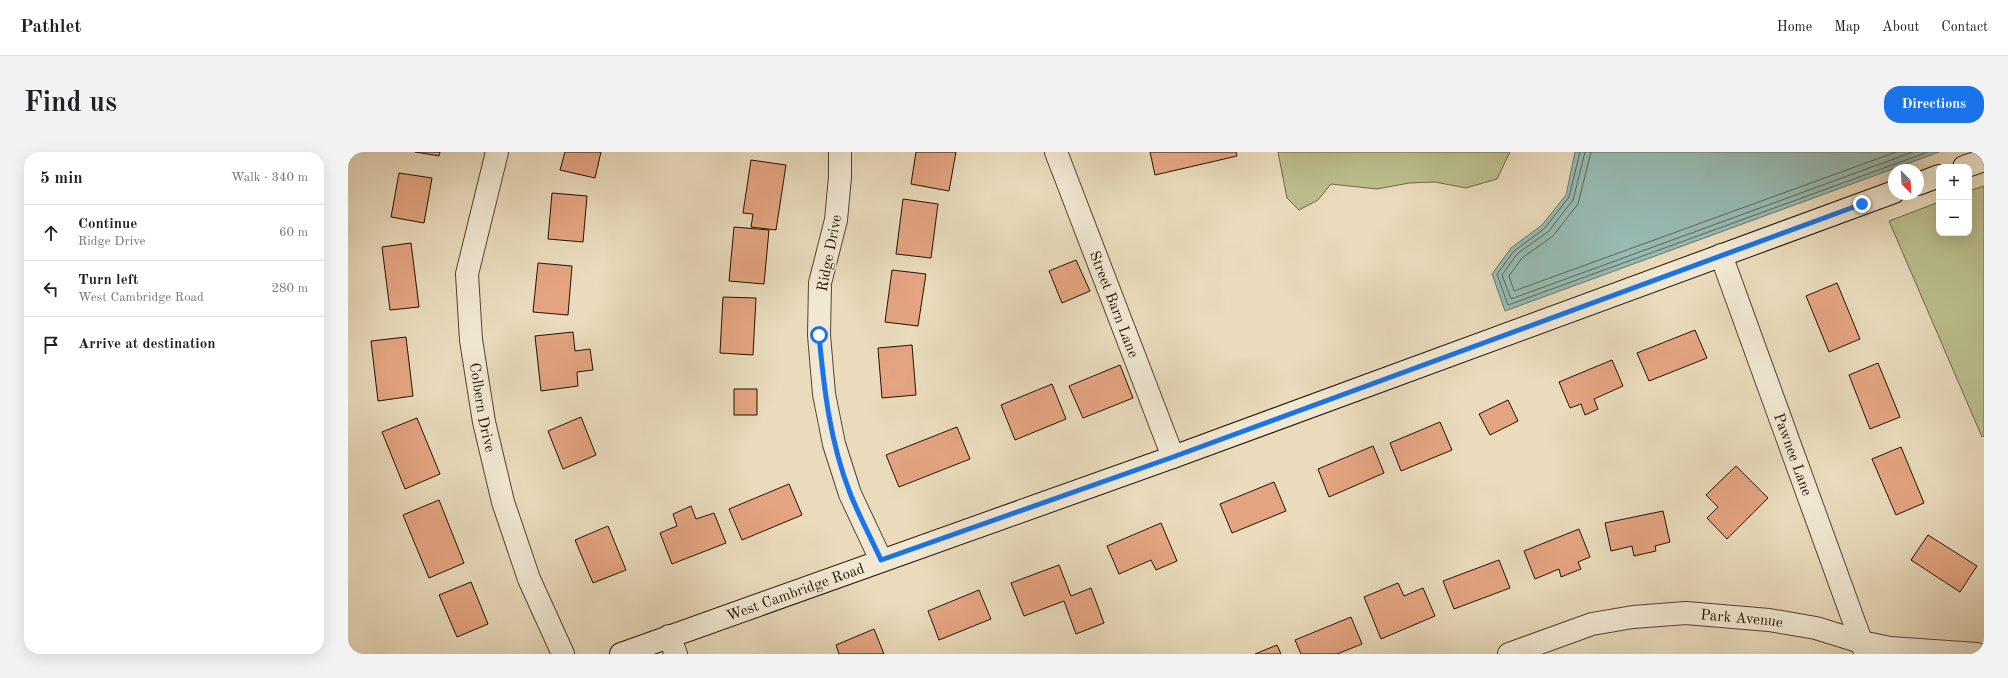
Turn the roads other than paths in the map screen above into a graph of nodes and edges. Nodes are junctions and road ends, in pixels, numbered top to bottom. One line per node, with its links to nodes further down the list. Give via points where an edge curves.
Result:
1 (497, 152): 15 (street, Colbern Drive, via 466,274 471,340 484,422 503,502 529,579)
2 (840, 152): 11 (street, Ridge Drive, via 836,220 820,283 819,335 824,394 834,444 850,494)
3 (1056, 152): 10 (street, Street Barn Lane)
4 (1984, 160): 5 (street)
5 (1972, 164)
6 (1936, 177): 7 (street)
7 (1924, 182)
8 (1888, 194): 9 (street, West Cambridge Road)
9 (1721, 255): 10 (street, West Cambridge Road); 13 (street, Pawnee Lane)
10 (1173, 457): 11 (street, West Cambridge Road)
11 (881, 560): 12 (street, West Cambridge Road)
12 (672, 645): 16 (street, West Cambridge Road)
13 (1863, 648): 14 (street, Park Avenue, via 1816,628 1769,620 1686,613 1633,617 1592,624); 18 (street, Park Avenue)
14 (1533, 650): 17 (street, Park Avenue)
15 (563, 654)
16 (621, 654)
17 (1509, 654)
18 (1977, 654)

